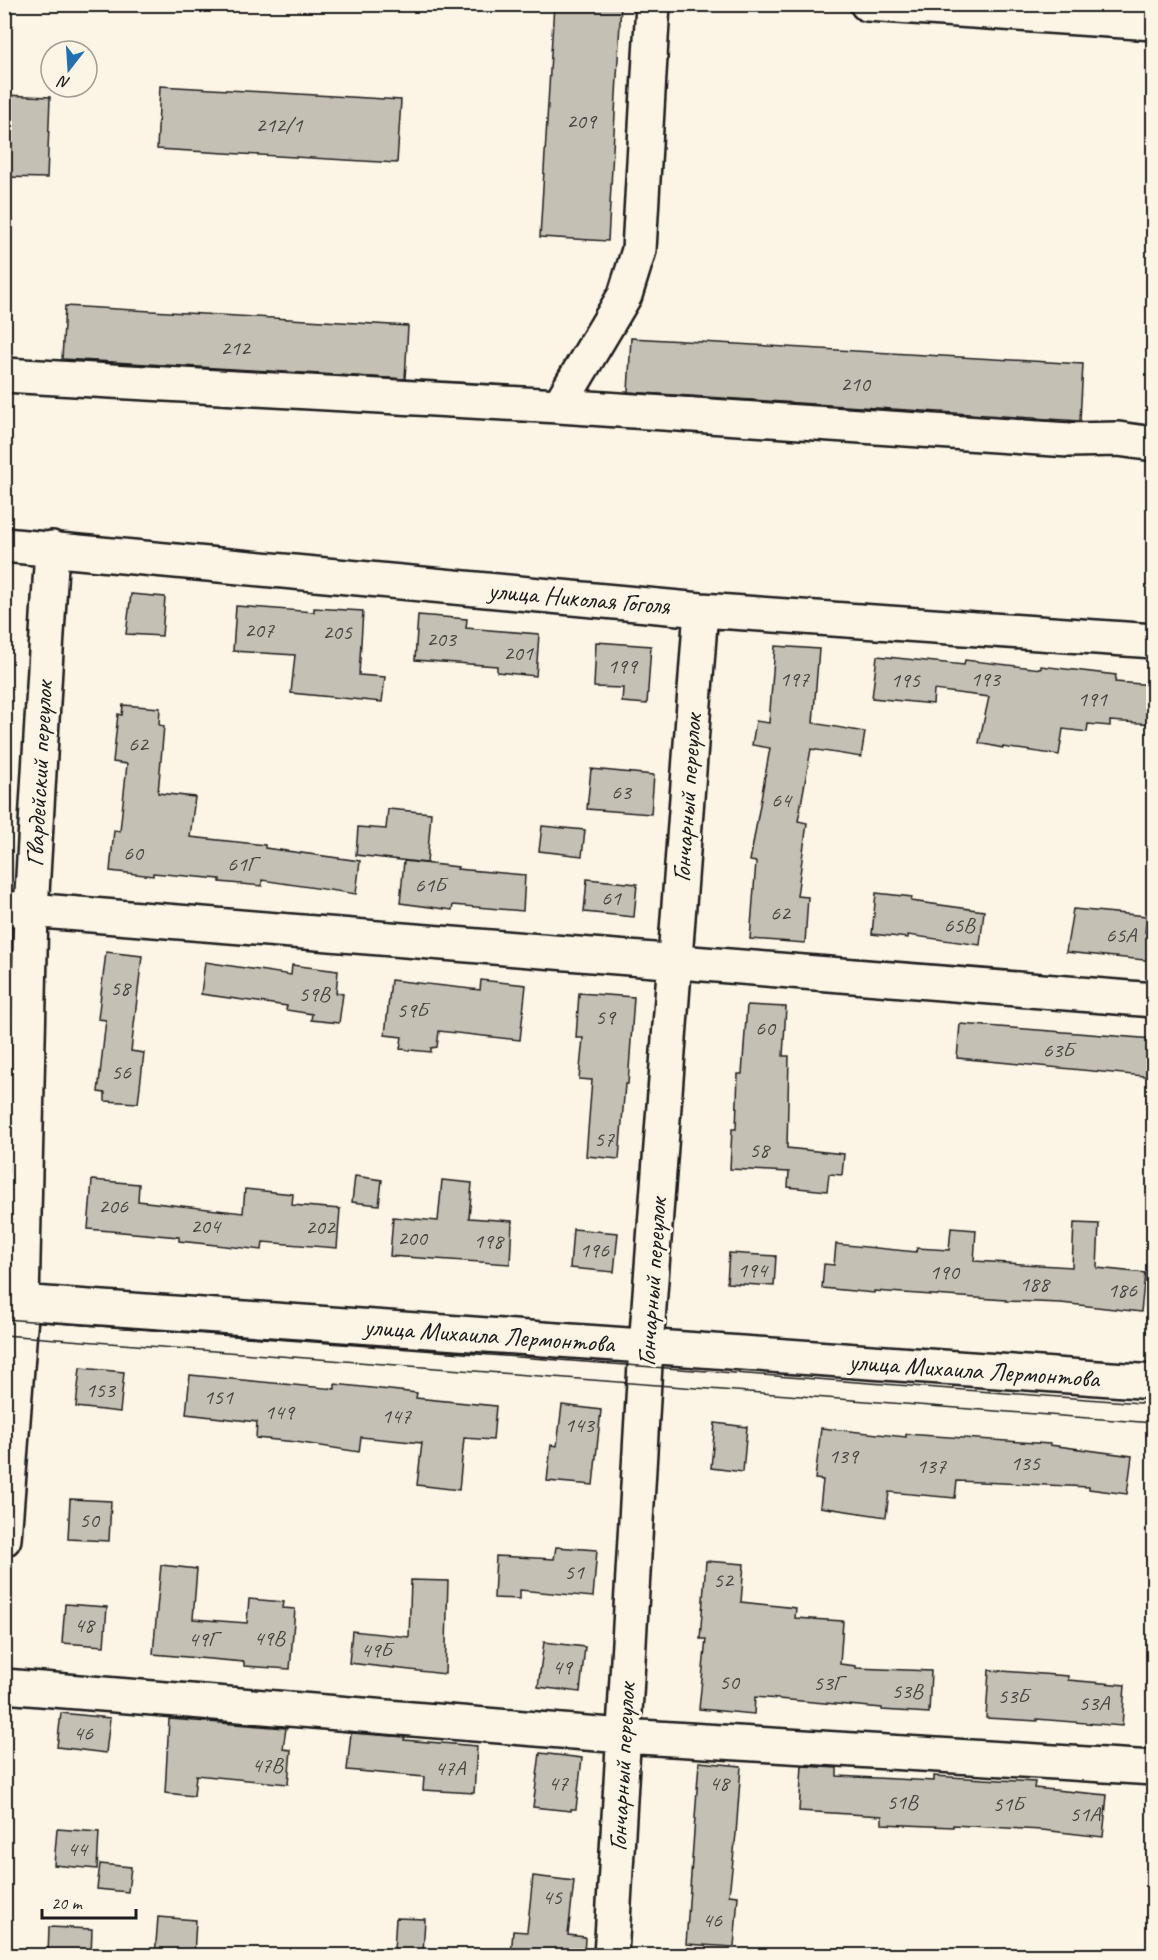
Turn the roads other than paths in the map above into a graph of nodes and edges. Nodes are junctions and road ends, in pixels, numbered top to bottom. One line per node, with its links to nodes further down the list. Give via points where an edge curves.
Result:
1 (653, 4): 5 (street, via 639,250 625,295)
2 (867, 4): 3 (street)
3 (1154, 23)
4 (4, 375): 5 (street)
5 (559, 406): 6 (street)
6 (1154, 444)
7 (4, 545): 8 (street, улица Николая Гоголя)
8 (52, 548): 9 (street, улица Николая Гоголя); 11 (street, Гвардейский переулок)
9 (701, 610): 10 (street, улица Николая Гоголя); 12 (street, Гончарный переулок)
10 (1154, 641)
11 (18, 909): 12 (street); 14 (street, Гвардейский переулок)
12 (675, 960): 13 (street); 15 (street, Гончарный переулок)
13 (1154, 1000)
14 (13, 1301): 15 (street, улица Михаила Лермонтова); 17 (street, Гвардейский переулок)
15 (646, 1347): 16 (street, улица Михаила Лермонтова); 19 (street, Гончарный переулок)
16 (1154, 1382)
17 (4, 1539)
18 (4, 1686): 19 (street)
19 (623, 1736): 20 (street); 21 (street, Гончарный переулок)
20 (1154, 1768)
21 (611, 1956)

